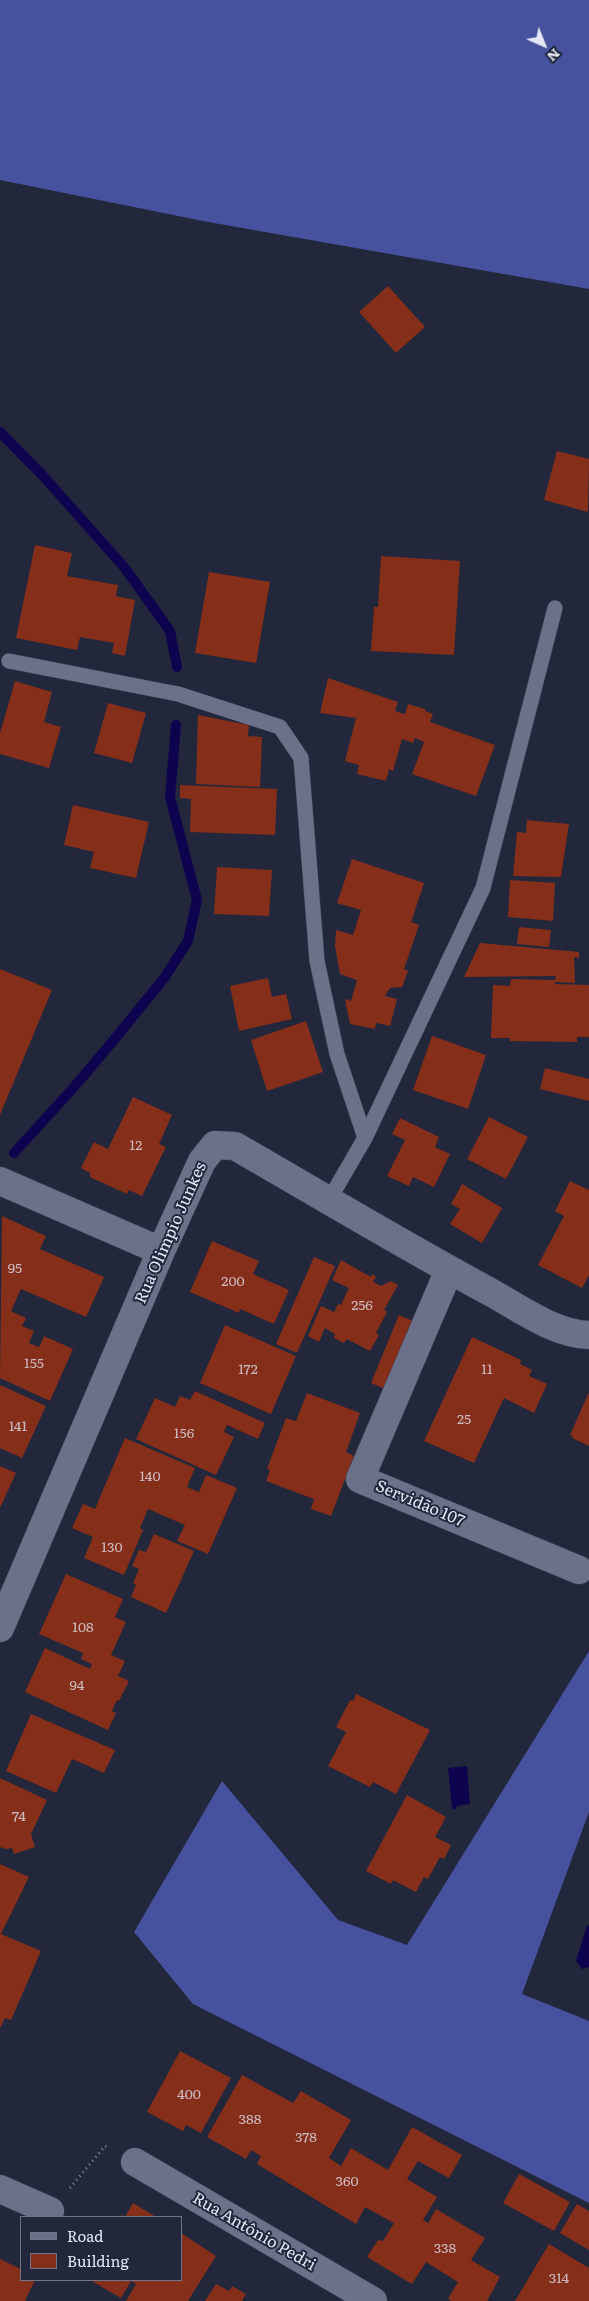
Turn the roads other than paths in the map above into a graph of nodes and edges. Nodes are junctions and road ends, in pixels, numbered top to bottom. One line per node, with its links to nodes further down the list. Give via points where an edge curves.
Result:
1 (555, 608): 3 (lane, via 483,888)
2 (9, 661): 3 (lane, via 178,694 280,727 301,758 318,961 337,1054)
3 (365, 1138): 5 (lane)
4 (0, 1181): 6 (street)
5 (329, 1200): 6 (street, Rua Olimpio Junkes, via 234,1146 215,1145 202,1161); 7 (street, Rua Olimpio Junkes)
6 (161, 1251): 10 (street, Rua Olimpio Junkes)
7 (449, 1270): 8 (street, Rua Olimpio Junkes, via 550,1324); 9 (street, Servidão 107, via 360,1479)
8 (589, 1335)
9 (579, 1570)
10 (0, 1628)
11 (135, 2162): 14 (street, Rua Antônio Pedri)
12 (0, 2189): 13 (street)
13 (50, 2211)
14 (373, 2301)

